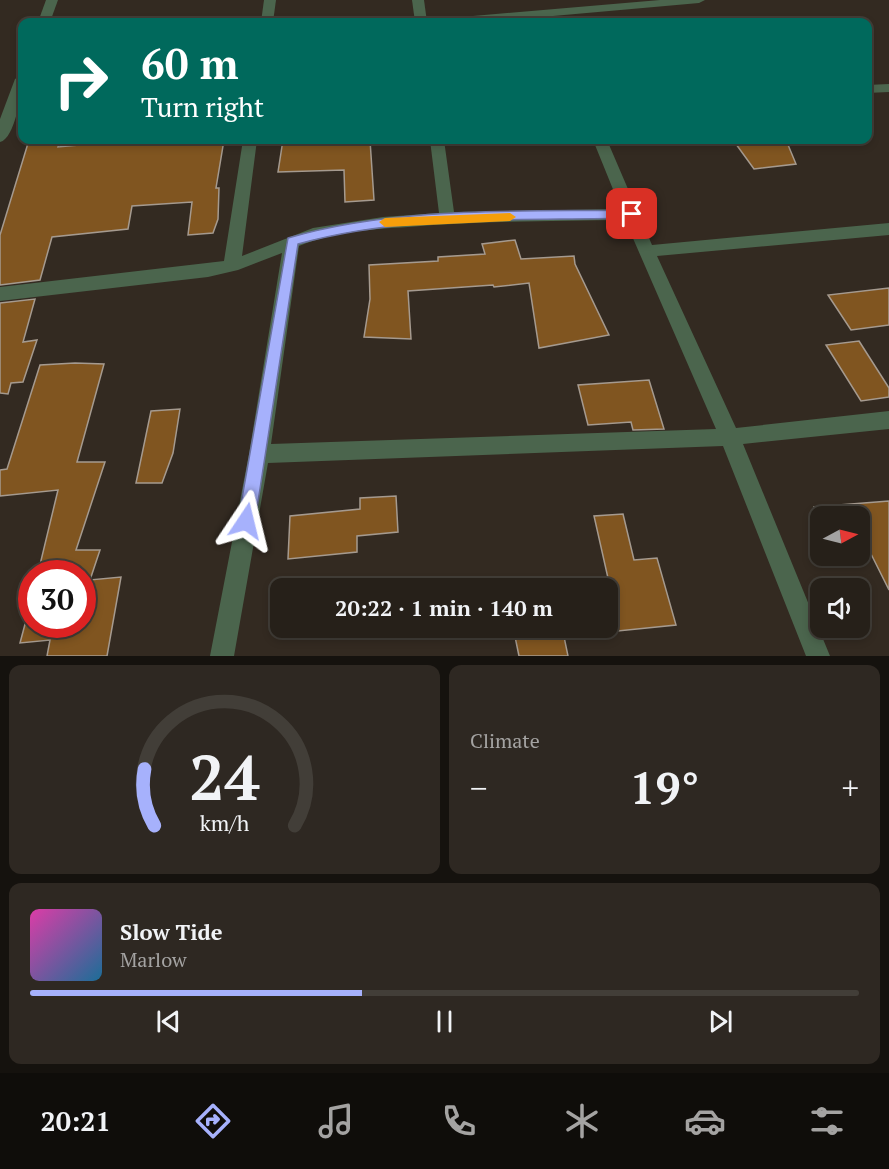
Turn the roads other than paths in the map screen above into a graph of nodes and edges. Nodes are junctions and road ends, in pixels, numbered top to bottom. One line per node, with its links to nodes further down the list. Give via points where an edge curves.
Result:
1 (52, 0): 7 (street)
2 (270, 0): 8 (street)
3 (418, 0): 9 (street)
4 (541, 0): 6 (street)
5 (699, 0): 6 (street)
6 (548, 17): 10 (street)
7 (45, 18)
8 (268, 18)
9 (421, 18)
10 (528, 18)
11 (889, 88): 12 (street)
12 (872, 89)
13 (18, 90): 14 (street)
14 (0, 138)
15 (249, 144): 23 (street)
16 (438, 144): 19 (street)
17 (602, 144): 18 (street)
18 (632, 214): 19 (street); 22 (street)
19 (447, 218): 21 (street, via 336,229)
20 (889, 229): 22 (street)
21 (292, 241): 23 (street); 27 (street)
22 (646, 251): 26 (street)
23 (232, 266): 24 (street)
24 (0, 294)
25 (889, 420): 26 (street)
26 (730, 437): 27 (street); 29 (street)
27 (259, 454): 28 (street)
28 (222, 656)
29 (818, 656)

